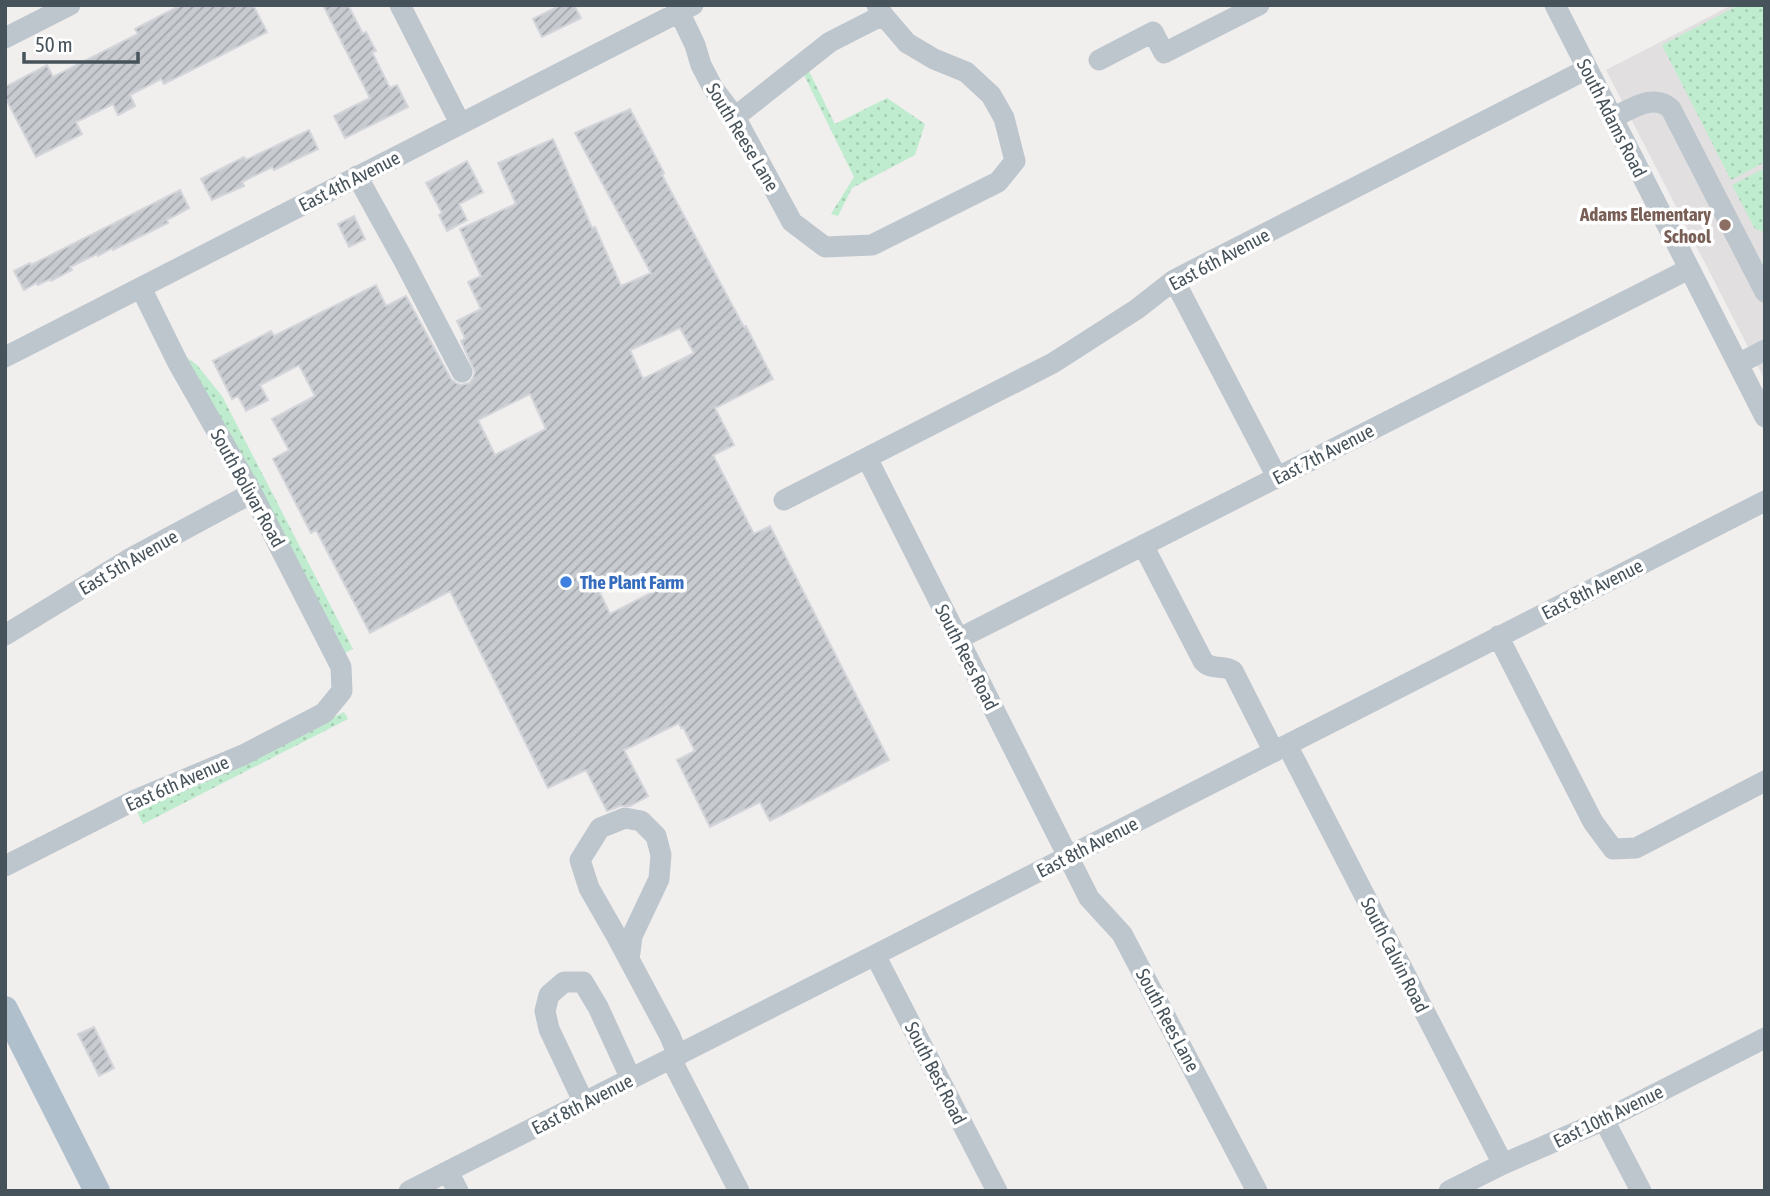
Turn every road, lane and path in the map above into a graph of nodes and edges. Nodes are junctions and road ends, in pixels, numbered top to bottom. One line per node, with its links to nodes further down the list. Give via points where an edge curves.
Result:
1 (70, 5): 7 (street)
2 (400, 5): 12 (street)
3 (1259, 5): 8 (street, via 1164,54 1153,33)
4 (1555, 5): 9 (street, South Adams Road)
5 (683, 8): 10 (street, South Reese Lane, via 701,65); 12 (street, East 4th Avenue)
6 (880, 10): 10 (street, via 830,42); 10 (street, South Reese Lane, via 907,43 966,72 992,95 1004,118 1015,160 998,181 872,245 825,247 792,222)
7 (5, 38)
8 (1099, 60)
9 (1587, 69): 11 (street, South Adams Road); 15 (street, East 6th Avenue)
10 (736, 117)
11 (1612, 118): 14 (street, South Adams Road); 17 (street, via 1652,102 1671,109)
12 (460, 123): 13 (street, East 4th Avenue)
13 (357, 176): 16 (street, East 4th Avenue); 21 (street)
14 (1689, 269): 20 (street, South Adams Road); 24 (street, East 7th Avenue)
15 (1174, 280): 23 (street, East 6th Avenue, via 1053,363); 24 (street)
16 (141, 288): 19 (street, East 4th Avenue); 25 (street, South Bolivar Road)
17 (1765, 292)
18 (1765, 350): 20 (street)
19 (5, 357)
20 (1738, 364): 22 (street, South Adams Road)
21 (462, 372)
22 (1765, 417)
23 (867, 458): 26 (street, East 6th Avenue); 31 (street, South Rees Road)
24 (1277, 477): 28 (street, East 7th Avenue)
25 (252, 493): 29 (street, East 5th Avenue, via 131,558); 32 (street, South Bolivar Road, via 341,667)
26 (784, 500)
27 (1765, 501): 30 (street, East 8th Avenue)
28 (1143, 545): 31 (street, East 7th Avenue); 33 (street, South Calvin Road, via 1203,661 1233,671)
29 (5, 635)
30 (1498, 636): 33 (street, East 8th Avenue); 34 (street, via 1593,822 1613,849 1636,848)
31 (958, 639): 35 (street, South Rees Road)
32 (342, 691): 36 (street, East 6th Avenue, via 313,719)
33 (1281, 748): 35 (street, East 8th Avenue); 45 (street, South Calvin Road)
34 (1765, 781)
35 (1068, 856): 37 (street, East 8th Avenue); 52 (street, South Rees Lane, via 1088,898 1122,933)
36 (5, 866)
37 (875, 955): 41 (street, East 8th Avenue); 51 (street, South Best Road)
38 (629, 960): 38 (street, via 589,888 580,860 600,828 625,818 641,821 656,836 661,855 659,878 632,936); 41 (street, via 670,1036)
39 (7, 1018): 47 (main road)
40 (1765, 1038): 44 (street, East 10th Avenue)
41 (675, 1057): 42 (street, East 8th Avenue); 50 (street)
42 (631, 1079): 43 (street, East 8th Avenue); 43 (street, via 583,982 564,982 549,995 545,1012)
43 (583, 1103): 46 (street, East 8th Avenue)
44 (1604, 1120): 45 (street, East 10th Avenue); 54 (street)
45 (1503, 1164): 53 (street, East 10th Avenue)
46 (448, 1171): 48 (street, East 8th Avenue); 49 (street)
47 (97, 1191)
48 (409, 1191)
49 (458, 1191)
50 (739, 1191)
51 (997, 1191)
52 (1257, 1191)
53 (1449, 1191)
54 (1641, 1191)

